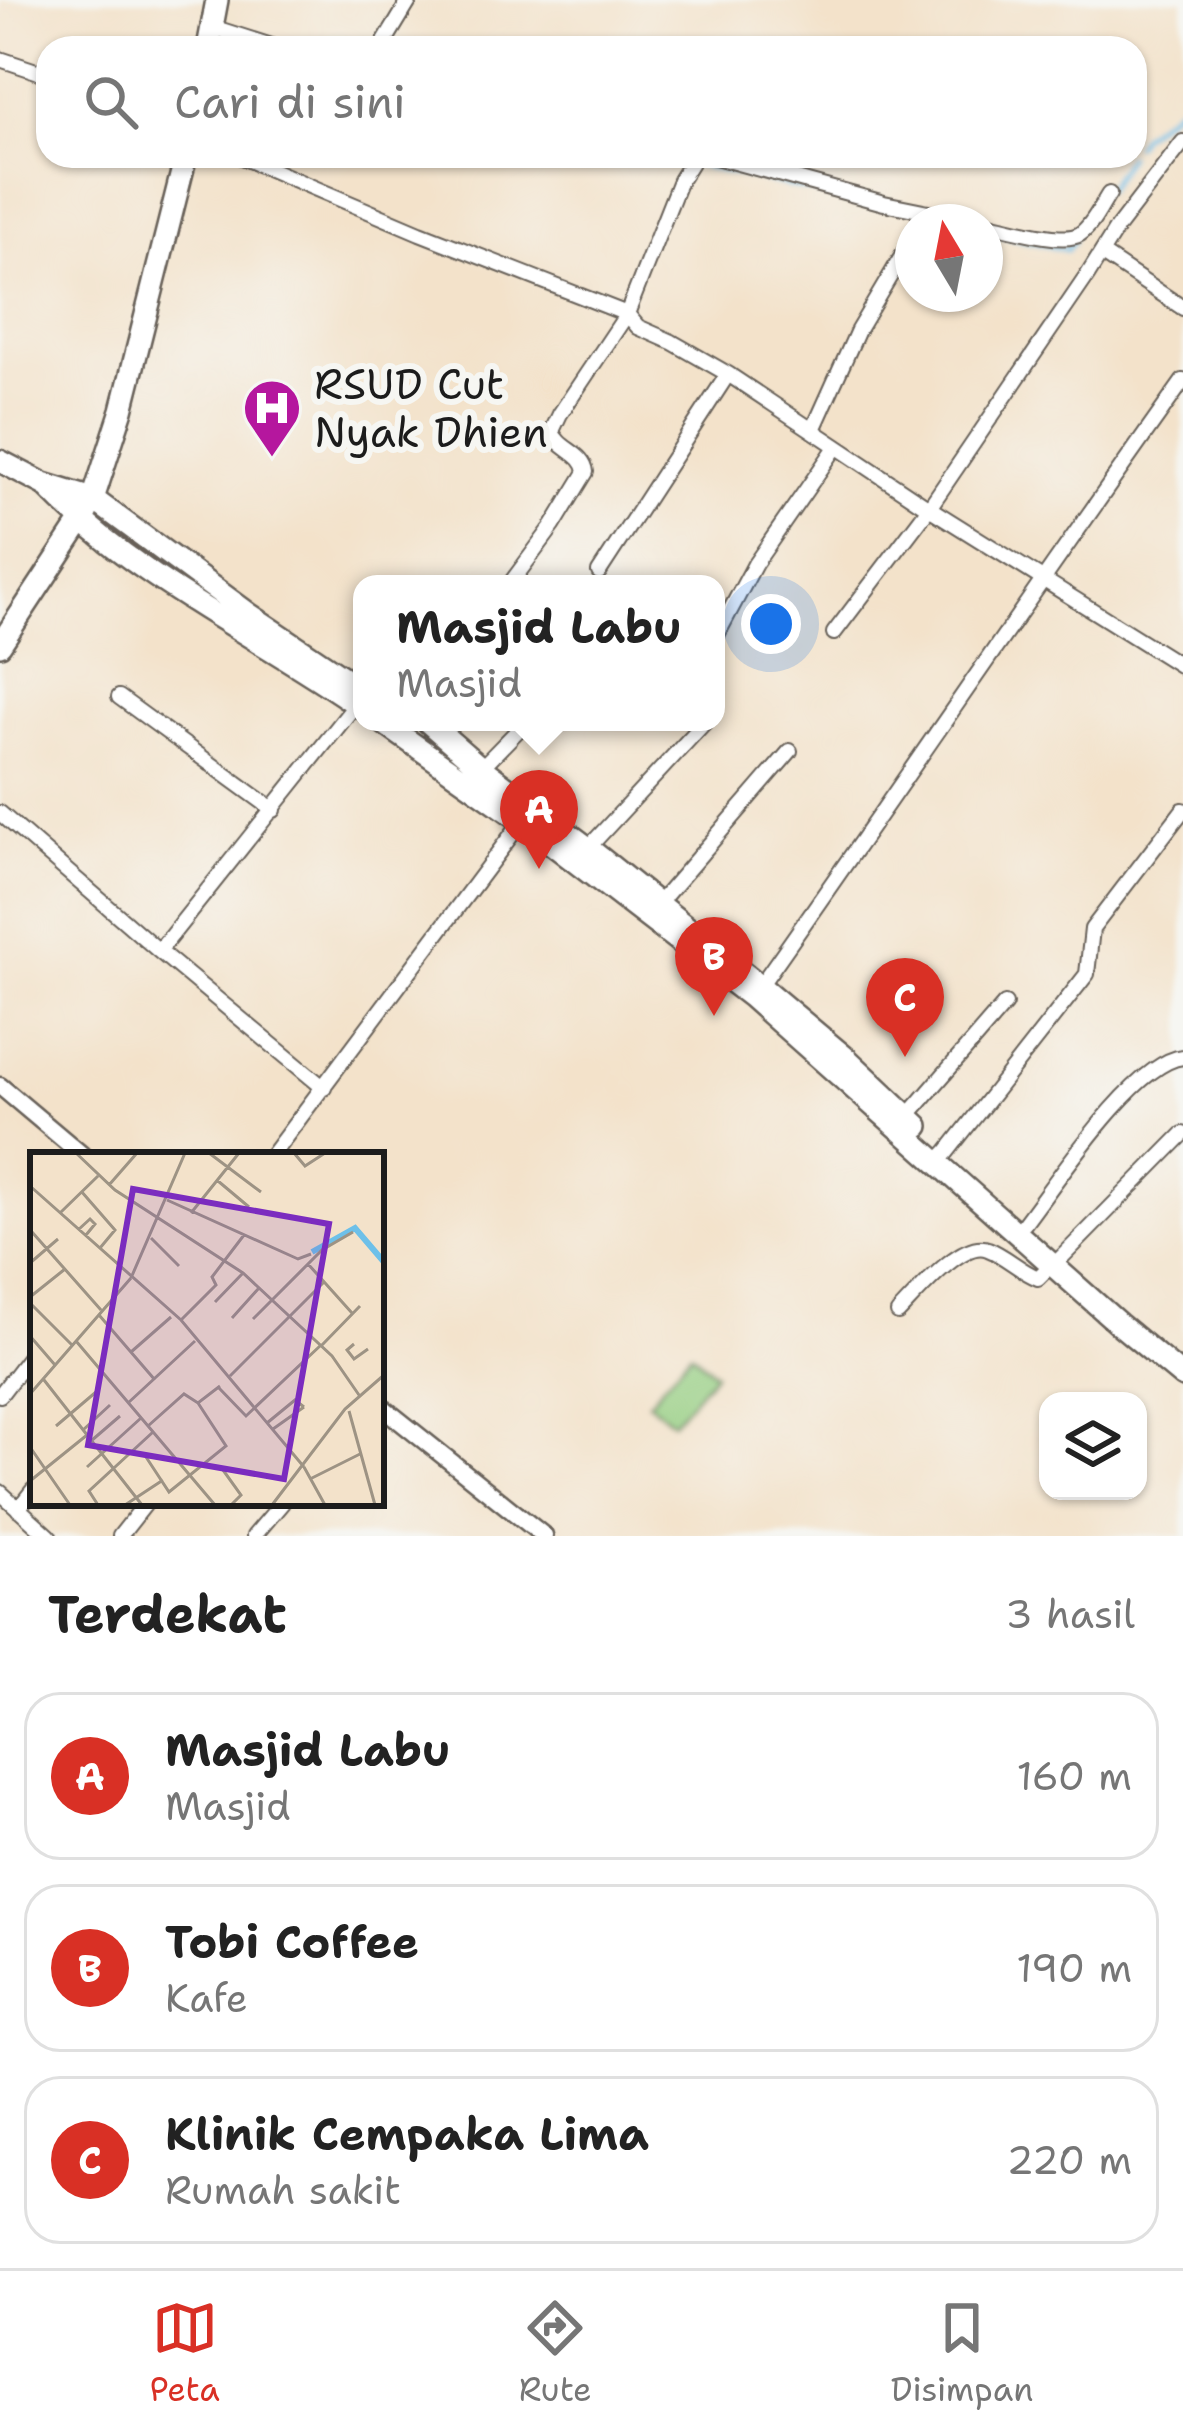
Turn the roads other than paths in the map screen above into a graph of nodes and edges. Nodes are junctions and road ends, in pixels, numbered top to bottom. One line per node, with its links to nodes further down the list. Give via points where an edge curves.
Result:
1 (218, 0): 3 (main road)
2 (410, 0): 4 (street)
3 (210, 36)
4 (388, 36)
5 (0, 59): 6 (street)
6 (36, 71)
7 (1183, 142): 15 (street)
8 (183, 168): 25 (main road)
9 (267, 168): 18 (street)
10 (687, 168): 18 (street)
11 (756, 168): 13 (street)
12 (1108, 194): 14 (street, via 1079,235)
13 (895, 205)
14 (1003, 227)
15 (1102, 254): 17 (street); 26 (street)
16 (895, 268): 21 (street)
17 (1183, 308)
18 (627, 314): 19 (street); 29 (street, via 551,431 586,472)
19 (728, 374): 21 (street); 28 (street)
20 (1183, 381): 30 (street)
21 (813, 430): 22 (street)
22 (836, 447): 26 (street); 31 (street)
23 (0, 461): 24 (main road)
24 (44, 484): 25 (main road); 27 (main road)
25 (93, 500): 27 (main road); 35 (main road)
26 (929, 508): 30 (street); 32 (street)
27 (81, 522): 33 (main road); 36 (main road)
28 (598, 572)
29 (517, 575)
30 (1042, 579): 34 (street); 52 (street)
31 (725, 620)
32 (834, 633)
33 (0, 645)
34 (1183, 668)
35 (353, 695)
36 (353, 696)
37 (119, 697): 45 (street)
38 (353, 709): 45 (street)
39 (395, 731): 48 (main road)
40 (439, 731): 44 (main road)
41 (517, 731): 44 (street)
42 (697, 731): 49 (street)
43 (790, 751): 50 (street)
44 (482, 768): 49 (main road)
45 (274, 810): 51 (street)
46 (1183, 810): 61 (street, via 1092,929 1087,974)
47 (0, 813): 51 (street)
48 (521, 821): 56 (street); 61 (main road)
49 (588, 848): 50 (main road)
50 (658, 904): 52 (main road)
51 (159, 951): 56 (street)
52 (760, 986): 57 (main road)
53 (1005, 1004): 57 (street)
54 (1183, 1057): 62 (street, via 1140,1079)
55 (0, 1086): 59 (street)
56 (324, 1088): 60 (street)
57 (908, 1116): 61 (main road)
58 (1183, 1134): 63 (street)
59 (78, 1152)
60 (274, 1152)
61 (942, 1156): 62 (main road); 63 (main road)
62 (1024, 1225): 63 (main road)
63 (1056, 1262): 64 (street, via 1038,1278 985,1246 968,1248); 66 (main road); 67 (main road)
64 (898, 1313)
65 (30, 1356): 68 (street)
66 (1183, 1361)
67 (1183, 1378)
68 (0, 1395)
69 (384, 1408): 78 (street)
70 (0, 1492): 74 (street)
71 (30, 1494): 74 (street)
72 (144, 1506): 76 (street)
73 (279, 1506): 77 (street)
74 (18, 1509): 75 (street)
75 (49, 1536)
76 (121, 1536)
77 (254, 1536)
78 (544, 1536)

